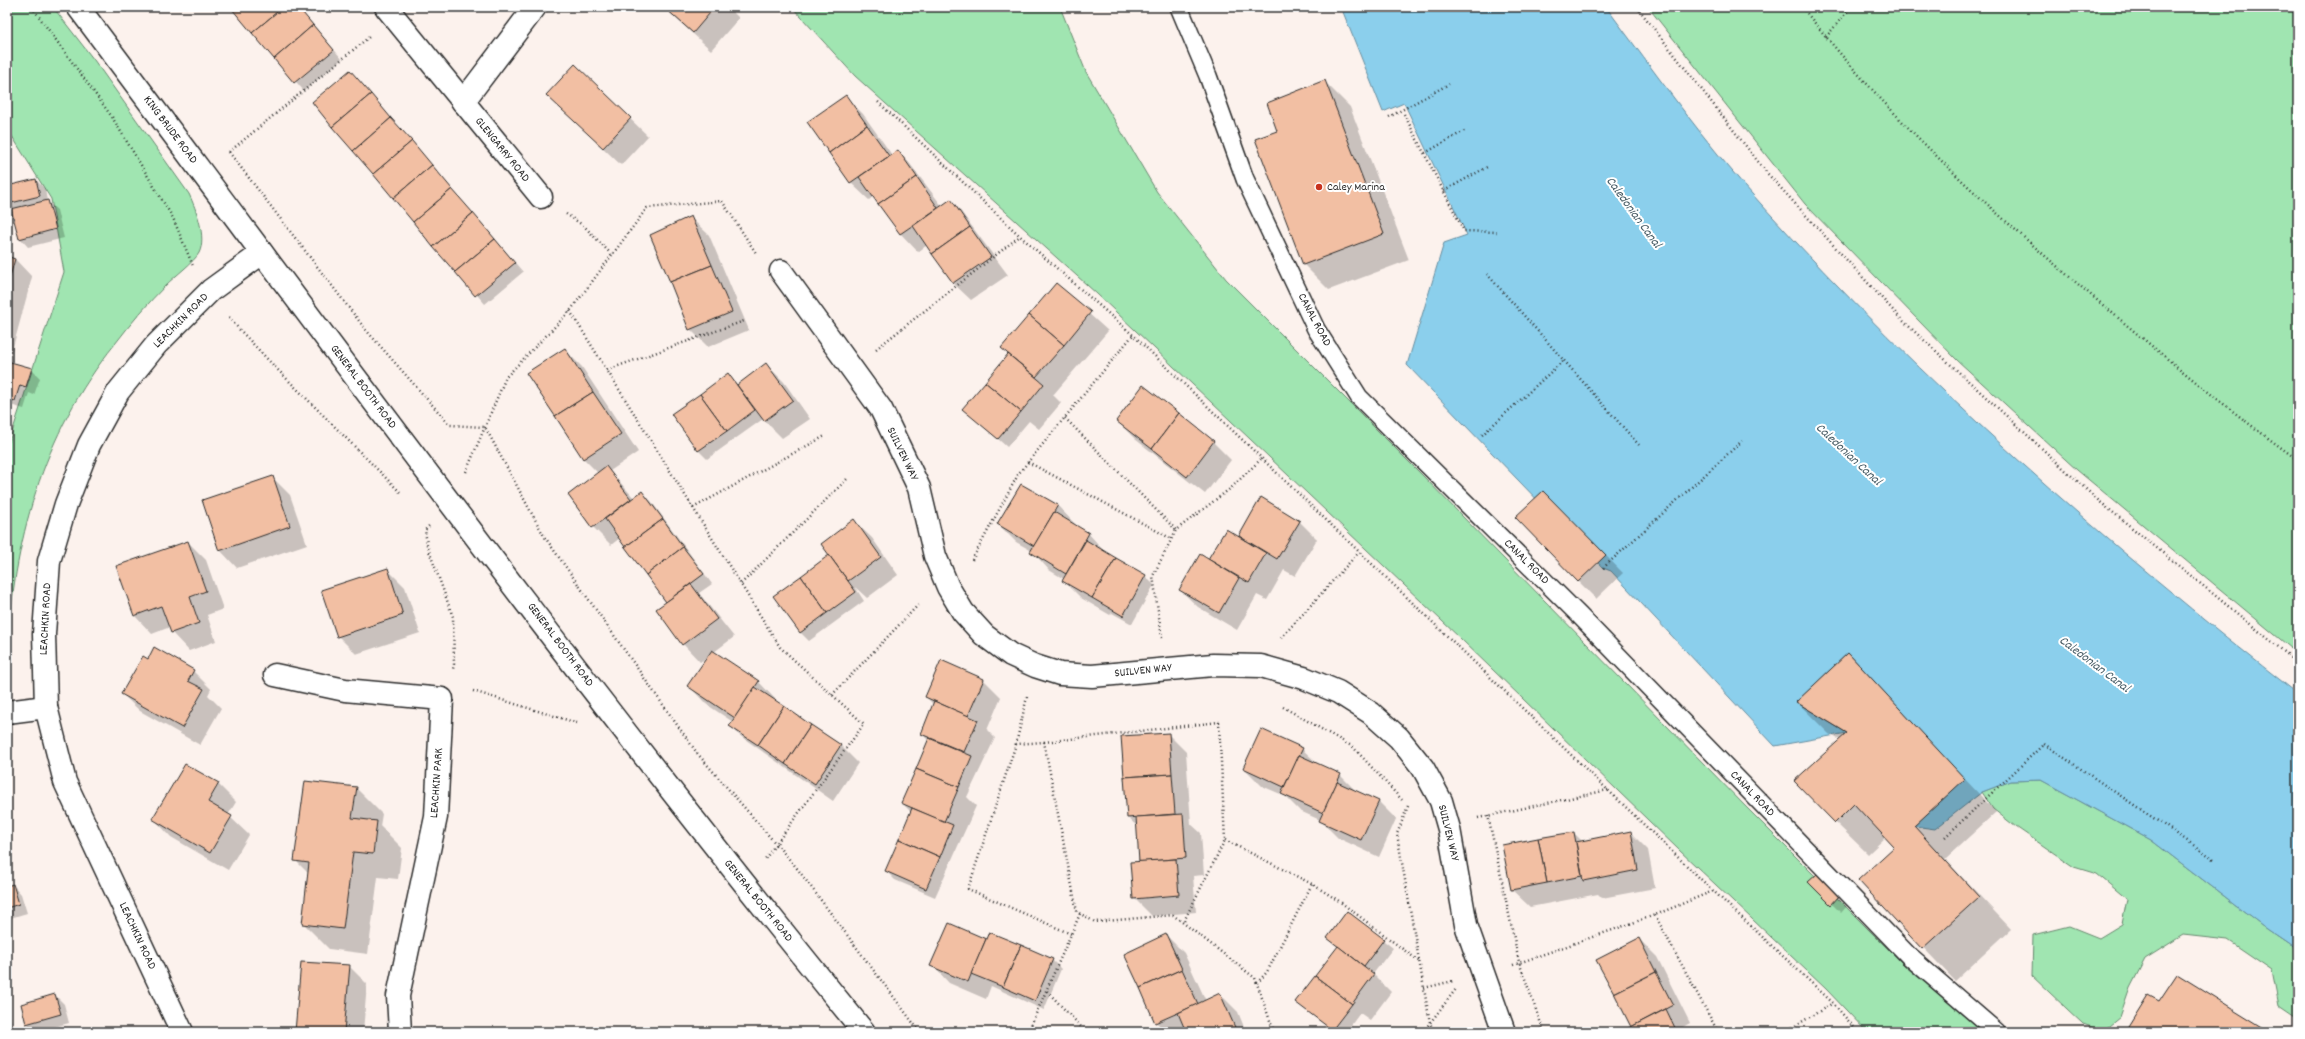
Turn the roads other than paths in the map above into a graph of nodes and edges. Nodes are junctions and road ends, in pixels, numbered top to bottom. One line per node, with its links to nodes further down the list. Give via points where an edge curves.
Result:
1 (78, 7): 7 (street, KING BRUDE ROAD)
2 (536, 7): 5 (street)
3 (1179, 7): 16 (lane, CANAL ROAD, via 1208,76 1245,180 1316,329 1360,397 1579,615 1910,957)
4 (390, 12): 5 (street, GLENGARRY ROAD)
5 (463, 102): 6 (street, GLENGARRY ROAD)
6 (541, 197)
7 (262, 253): 10 (street, LEACHKIN ROAD, via 211,290 156,346 118,392 89,445 66,504 49,562 44,634); 14 (street, GENERAL BOOTH ROAD, via 746,887)
8 (780, 272): 15 (street, SUILVEN WAY, via 881,409 919,488 935,556 948,587 963,612 984,635 1011,655 1060,674 1092,676 1213,665 1261,666 1304,678 1338,692 1371,713 1400,738 1423,768 1440,801 1449,829 1474,976)
9 (275, 674): 13 (street, LEACHKIN PARK, via 345,690 444,691 436,817 398,996)
10 (46, 707): 11 (street); 12 (street, LEACHKIN ROAD, via 65,782)
11 (7, 712)
12 (182, 1032)
13 (400, 1032)
14 (864, 1032)
15 (1504, 1032)
16 (1996, 1032)

